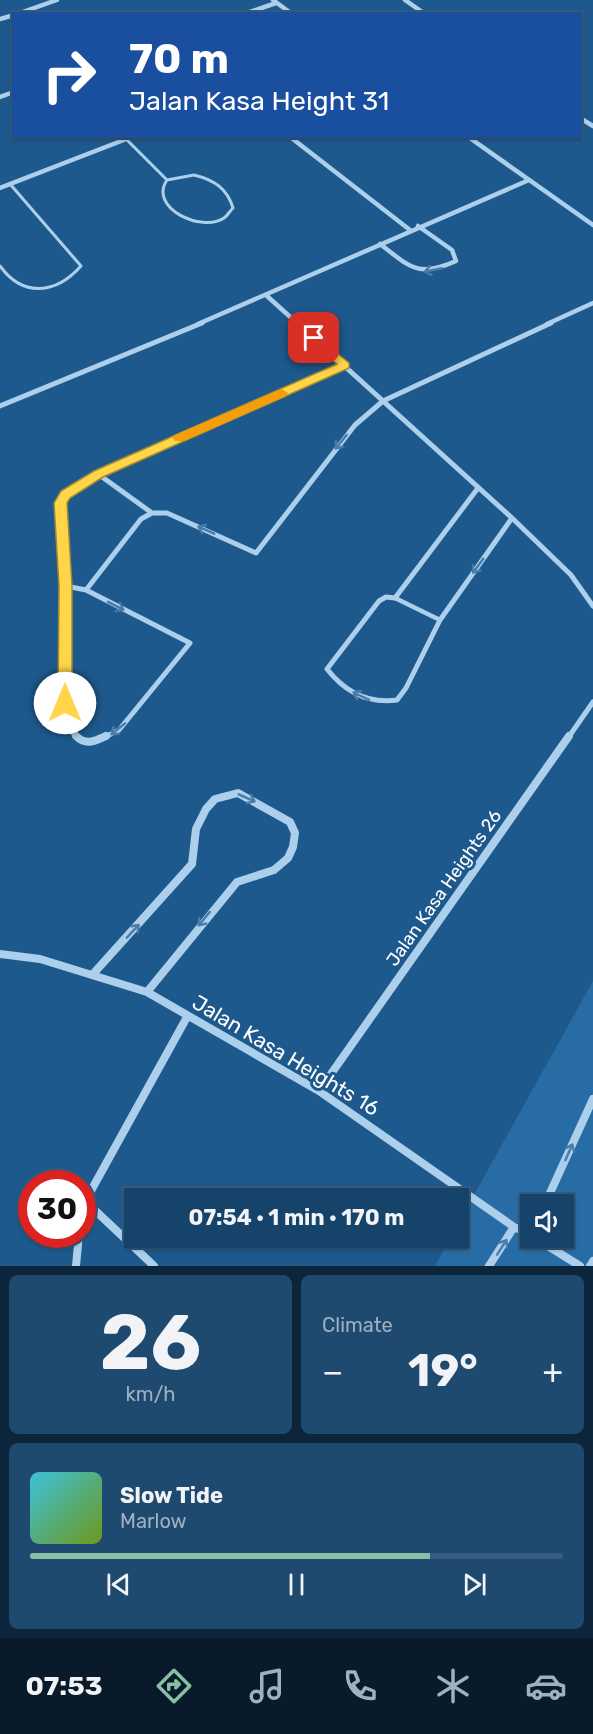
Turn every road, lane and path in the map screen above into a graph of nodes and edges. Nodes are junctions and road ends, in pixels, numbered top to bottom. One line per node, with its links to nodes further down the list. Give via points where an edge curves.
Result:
1 (57, 0): 4 (street)
2 (405, 0): 7 (street)
3 (274, 1): 5 (street); 6 (street)
4 (21, 12)
5 (249, 12)
6 (289, 12)
7 (422, 12)
8 (292, 138): 17 (street)
9 (470, 138): 12 (street)
10 (126, 139): 11 (lane); 13 (street)
11 (167, 180): 11 (lane, via 194,175 208,177 230,195 233,208 219,220 195,223 172,209 162,194)
12 (529, 180): 15 (street); 16 (street)
13 (10, 184): 14 (street); 19 (lane, via 81,266 75,274 41,288 25,288 10,280)
14 (0, 188)
15 (593, 225)
16 (418, 226): 17 (street); 18 (street, one-way to 18, via 452,250 456,261 437,271 419,273)
17 (410, 230): 18 (street)
18 (380, 244): 20 (street)
19 (0, 266)
20 (267, 296): 22 (street); 24 (street)
21 (593, 303): 23 (street)
22 (345, 365): 23 (street); 25 (street)
23 (382, 401): 26 (street); 27 (street, one-way to 27, via 355,425 256,553 167,513)
24 (0, 406)
25 (99, 474): 27 (street); 29 (street, via 74,488 60,503)
26 (478, 488): 28 (street); 31 (street)
27 (152, 513): 30 (street, via 141,519)
28 (512, 518): 32 (street, via 571,575); 33 (street, one-way to 33)
29 (66, 586): 30 (street); 30 (street, one-way to 29, via 190,642 120,730 92,743 80,740 71,731 65,703)
30 (86, 591)
31 (395, 598): 33 (lane); 33 (street, one-way to 31, via 397,700 366,699 340,685 327,669 379,601)
32 (593, 606)
33 (440, 620)
34 (593, 702): 39 (street, Jalan Kasa Heights 26)
35 (0, 954): 36 (street, Jalan Kasa Heights 16, via 40,959)
36 (93, 974): 37 (street, Jalan Kasa Heights 16); 37 (street, one-way to 37, via 192,864 196,829 215,799 238,793 290,822 295,833 288,858 274,870 237,882)
37 (147, 992): 38 (street, Jalan Kasa Heights 16)
38 (187, 1017): 39 (street, Jalan Kasa Heights 16); 42 (street)
39 (319, 1091): 45 (street, Jalan Kasa Heights 16)
40 (593, 1099): 41 (street)
41 (590, 1115): 43 (street, one-way to 41)
42 (96, 1181)
43 (550, 1194)
44 (96, 1215): 51 (street)
45 (514, 1227): 46 (street, Jalan Kasa Heights 16); 52 (street, one-way to 45)
46 (520, 1230)
47 (78, 1248): 50 (street)
48 (551, 1248): 53 (street)
49 (593, 1261): 54 (street)
50 (76, 1266)
51 (154, 1266)
52 (489, 1266)
53 (580, 1266)
54 (590, 1266)

